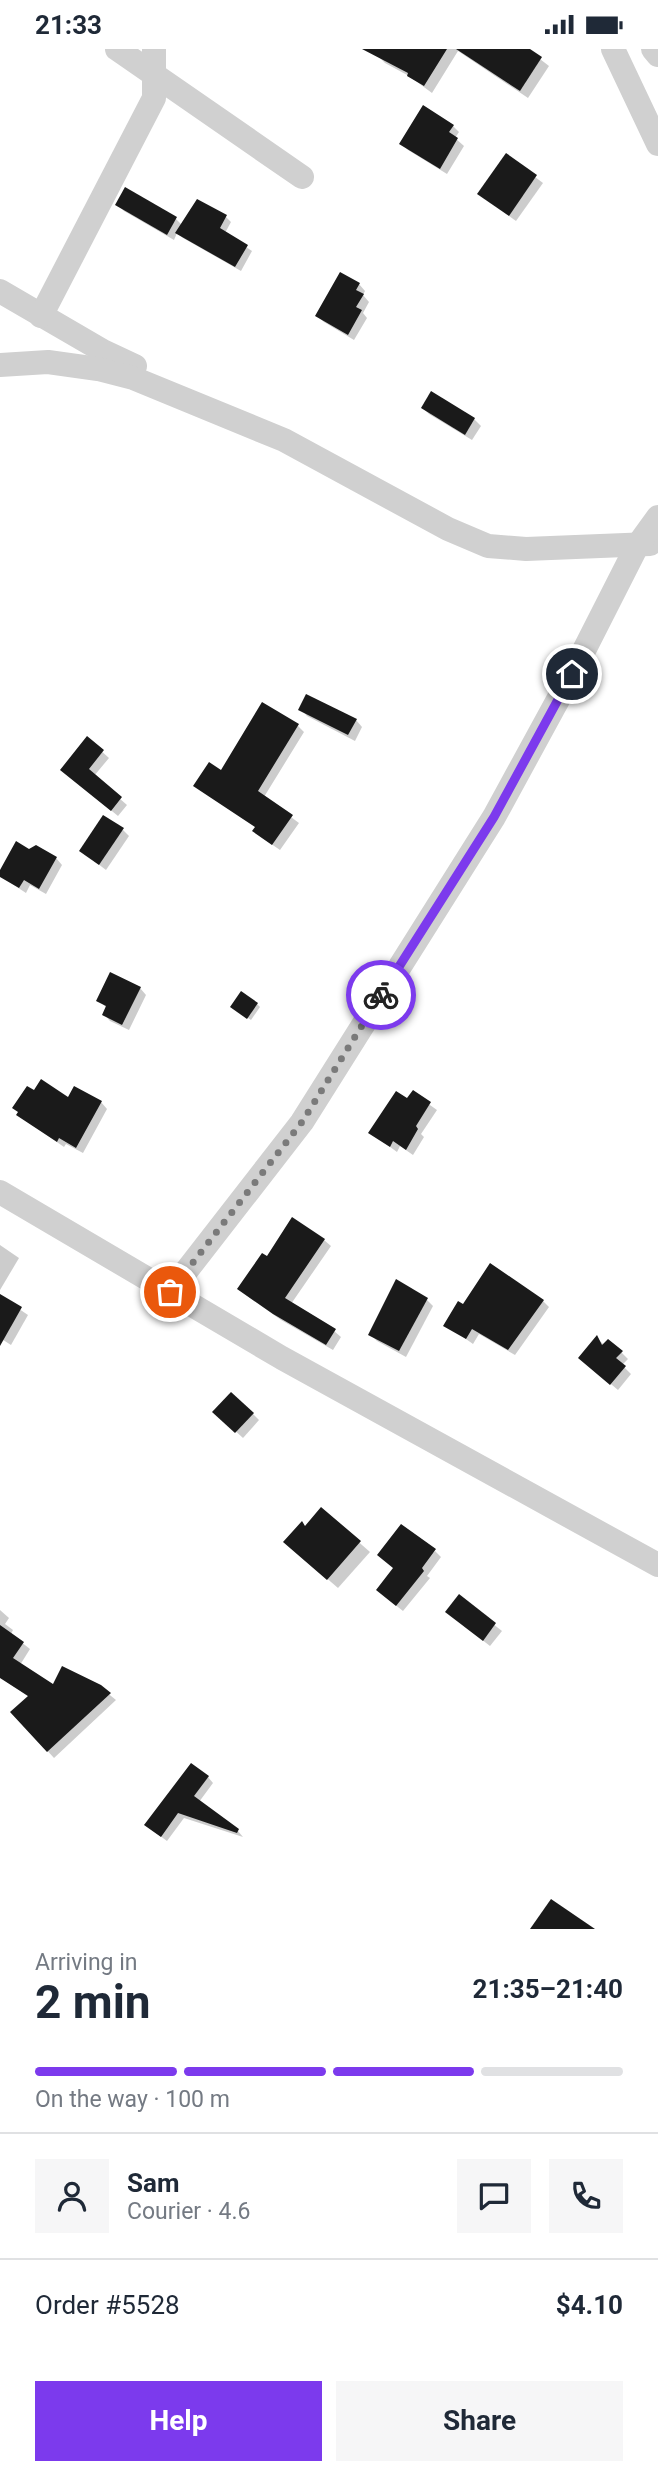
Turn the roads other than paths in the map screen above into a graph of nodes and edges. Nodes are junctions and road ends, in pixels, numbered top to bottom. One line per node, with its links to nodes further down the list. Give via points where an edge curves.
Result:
1 (117, 49): 6 (street)
2 (154, 49): 6 (street)
3 (613, 49): 7 (street)
4 (653, 49): 5 (street)
5 (658, 55)
6 (154, 74): 8 (street); 10 (street, via 154,98)
7 (658, 144)
8 (302, 177)
9 (0, 291): 10 (street)
10 (41, 316): 12 (street)
11 (0, 365): 14 (street, via 48,362 133,378 284,440 488,546)
12 (135, 366)
13 (658, 517): 14 (street)
14 (647, 545): 16 (street, via 494,817 302,1122)
15 (0, 1192): 16 (street)
16 (170, 1292): 17 (street)
17 (658, 1565)

